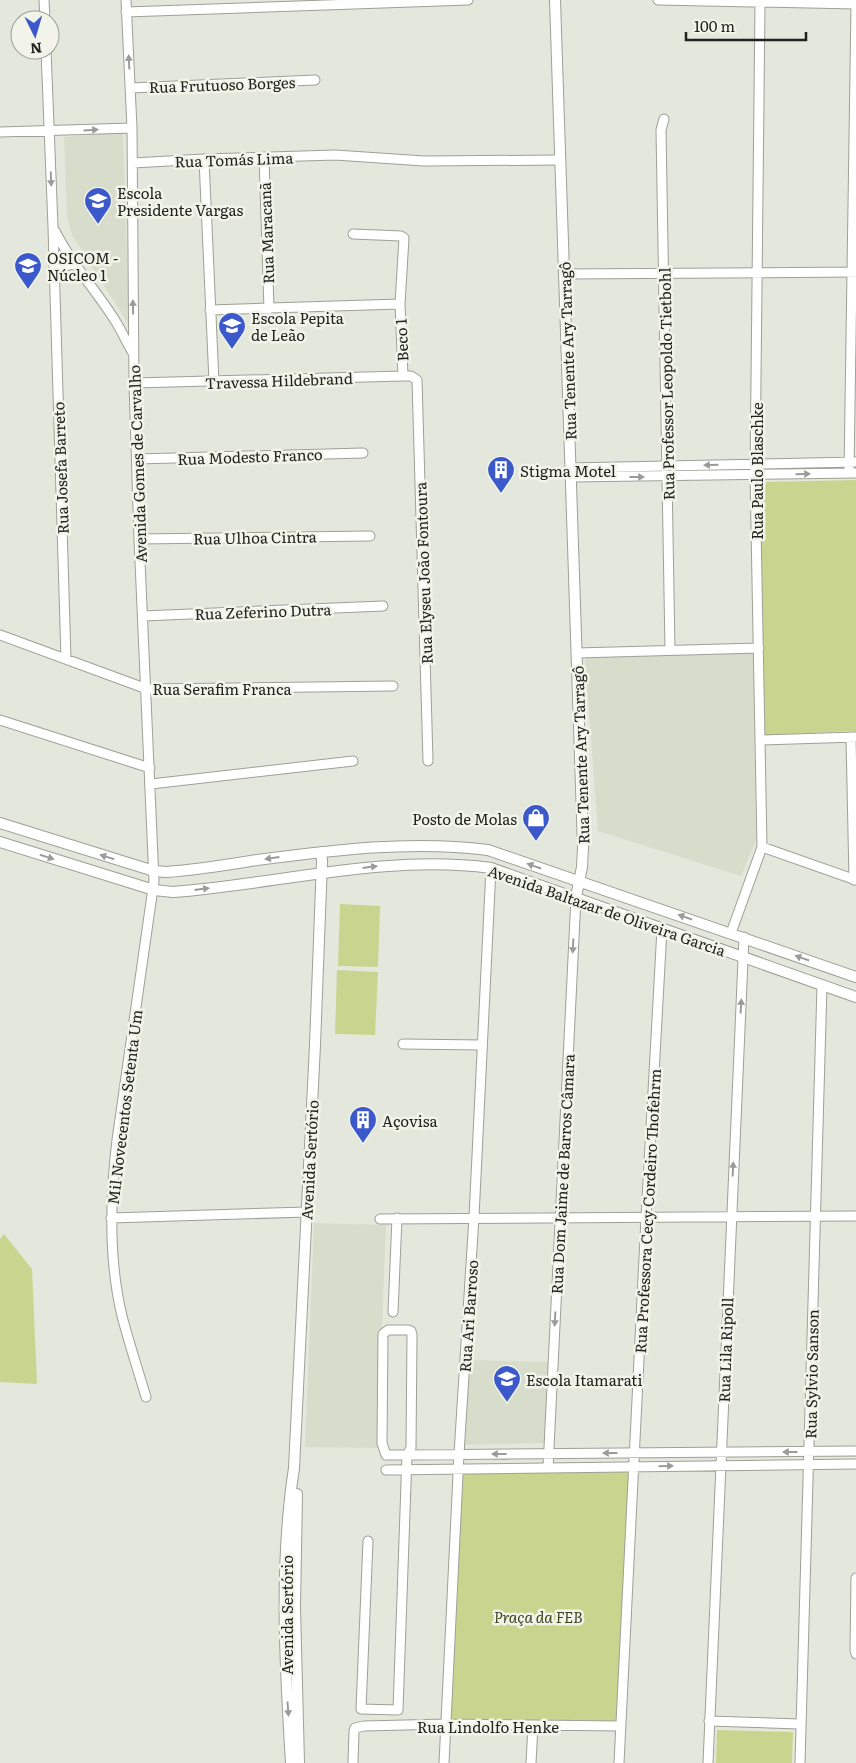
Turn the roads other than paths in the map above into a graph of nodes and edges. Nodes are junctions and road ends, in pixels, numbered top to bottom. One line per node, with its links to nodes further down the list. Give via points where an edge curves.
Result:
1 (126, 0): 10 (street)
2 (468, 0): 6 (street)
3 (555, 0): 20 (main road, Rua Tenente Ary Tarragô)
4 (658, 0): 8 (street)
5 (389, 1): 6 (street); 7 (street)
6 (414, 1)
7 (310, 3): 10 (street)
8 (760, 3): 9 (street); 26 (street, Rua Paulo Blaschke)
9 (856, 4): 25 (street)
10 (126, 12): 13 (street, one-way to 10)
11 (46, 60): 17 (street, Avenida Gomes de Carvalho)
12 (315, 80): 13 (street, Rua Frutuoso Borges)
13 (130, 88): 15 (street)
14 (664, 119): 28 (street, Rua Professor Leopoldo Tietbohl, via 661,130)
15 (132, 128): 17 (street, one-way to 15); 21 (street)
16 (0, 132): 17 (street)
17 (50, 132): 22 (street, Avenida Gomes de Carvalho, one-way to 22)
18 (264, 158): 19 (street, Rua Tomás Lima); 20 (street, Rua Tomás Lima, via 335,155 424,161); 31 (street, Rua Maracanã)
19 (204, 159): 21 (street, Rua Tomás Lima); 32 (street)
20 (560, 160): 27 (main road, Rua Tenente Ary Tarragô)
21 (133, 163): 33 (street, one-way to 21)
22 (53, 228): 24 (street, Avenida Gomes de Carvalho); 29 (street, Rua Josefa Barreto)
23 (352, 234): 30 (street, Beco 1, via 404,238)
24 (74, 263): 29 (street, via 64,267); 33 (street, Avenida Gomes de Carvalho, via 116,322)
25 (854, 272): 26 (street); 39 (street)
26 (756, 273): 28 (street); 40 (street, Rua Paulo Blaschke)
27 (564, 274): 28 (street); 42 (main road, Rua Tenente Ary Tarragô)
28 (664, 274): 41 (street, Rua Professor Leopoldo Tietbohl)
29 (54, 278): 54 (street, Rua Josefa Barreto)
30 (400, 304): 31 (street); 34 (street, Beco 1)
31 (269, 308): 32 (street)
32 (210, 310): 35 (street)
33 (134, 356): 36 (street, Avenida Gomes de Carvalho)
34 (403, 376): 35 (street, Travessa Hildebrand); 60 (street, Rua Elyseu João Fontoura, via 415,378 418,386)
35 (214, 382): 36 (street, Travessa Hildebrand)
36 (134, 383): 38 (street, Avenida Gomes de Carvalho)
37 (363, 453): 38 (street, Rua Modesto Franco)
38 (137, 459): 47 (street, Avenida Gomes de Carvalho)
39 (852, 462): 40 (street); 43 (street)
40 (755, 464): 41 (street, one-way to 41); 44 (street, Rua Paulo Blaschke)
41 (667, 466): 42 (street); 45 (street, Rua Professor Leopoldo Tietbohl)
42 (570, 473): 45 (street, one-way to 45); 53 (main road, Rua Tenente Ary Tarragô)
43 (852, 473): 44 (street, one-way to 43)
44 (755, 474): 45 (street); 51 (street, Rua Paulo Blaschke)
45 (667, 477): 52 (street, Rua Professor Leopoldo Tietbohl)
46 (370, 536): 47 (street, Rua Ulhoa Cintra)
47 (139, 539): 49 (street, Avenida Gomes de Carvalho)
48 (383, 606): 49 (street, Rua Zeferino Dutra)
49 (143, 616): 56 (street, Avenida Gomes de Carvalho)
50 (0, 635): 54 (street, Rua Serafim Franca)
51 (759, 648): 52 (street); 59 (street, Rua Paulo Blaschke)
52 (670, 650): 53 (street)
53 (577, 653): 72 (main road, Rua Tenente Ary Tarragô, via 583,848)
54 (66, 659): 56 (street, Rua Serafim Franca)
55 (393, 686): 56 (street, Rua Serafim Franca)
56 (147, 689): 62 (street, Avenida Gomes de Carvalho)
57 (0, 720): 62 (street)
58 (854, 737): 59 (street); 71 (street)
59 (761, 740): 66 (street, Rua Paulo Blaschke)
60 (428, 760)
61 (353, 761): 63 (street)
62 (150, 768): 63 (street, Avenida Gomes de Carvalho)
63 (151, 784): 69 (street, Avenida Gomes de Carvalho)
64 (0, 823): 69 (main road, Avenida Baltazar de Oliveira Garcia, one-way to 64)
65 (0, 842): 73 (main road, Avenida Baltazar de Oliveira Garcia, one-way to 73)
66 (762, 847): 71 (street); 76 (street, Rua Paulo Blaschke)
67 (321, 852): 69 (main road, Avenida Baltazar de Oliveira Garcia, one-way to 69, via 179,871); 70 (main road, Avenida Sertório); 72 (main road, Avenida Baltazar de Oliveira Garcia, one-way to 67, via 488,850 458,846 386,846)
68 (491, 868): 70 (main road, Avenida Baltazar de Oliveira Garcia, one-way to 68, via 404,864); 74 (main road, Avenida Baltazar de Oliveira Garcia); 83 (street, Rua Ari Barroso)
69 (154, 871): 73 (street, Avenida Gomes de Carvalho)
70 (321, 873): 73 (main road, Avenida Baltazar de Oliveira Garcia, one-way to 70, via 194,890); 84 (main road, Avenida Sertório)
71 (855, 880)
72 (580, 881): 74 (main road, Rua Dom Jaime de Barros Câmara); 76 (main road, Avenida Baltazar de Oliveira Garcia, one-way to 72)
73 (154, 890): 88 (street, Mil Novecentos Setenta Um, via 117,1140)
74 (576, 897): 75 (main road, Avenida Baltazar de Oliveira Garcia); 91 (street, Rua Dom Jaime de Barros Câmara, one-way to 91)
75 (662, 929): 78 (main road, Avenida Baltazar de Oliveira Garcia); 92 (street, Rua Professora Cecy Cordeiro Thofehrm)
76 (731, 933): 77 (main road, Avenida Baltazar de Oliveira Garcia)
77 (744, 937): 78 (street, Rua Lila Ripoll); 79 (main road, Avenida Baltazar de Oliveira Garcia, one-way to 77)
78 (743, 957): 80 (main road, Avenida Baltazar de Oliveira Garcia); 93 (street, Rua Lila Ripoll, one-way to 78)
79 (856, 976)
80 (822, 985): 81 (main road, Avenida Baltazar de Oliveira Garcia); 87 (street, Rua Sylvio Sanson)
81 (856, 997)
82 (403, 1044): 83 (street)
83 (482, 1045): 86 (street, Rua Ari Barroso)
84 (307, 1212): 88 (street); 107 (main road, Avenida Sertório)
85 (856, 1216): 87 (street)
86 (474, 1217): 90 (street); 91 (street); 101 (street, Rua Ari Barroso)
87 (814, 1217): 93 (street); 98 (street, Rua Sylvio Sanson)
88 (111, 1218): 95 (street, Mil Novecentos Setenta Um, via 122,1316)
89 (380, 1218): 90 (street)
90 (397, 1218): 94 (street)
91 (560, 1218): 92 (street); 99 (street, Rua Dom Jaime de Barros Câmara, one-way to 99)
92 (646, 1218): 93 (street); 100 (street, Rua Professora Cecy Cordeiro Thofehrm)
93 (731, 1218): 97 (street, Rua Lila Ripoll)
94 (394, 1312)
95 (146, 1398)
96 (856, 1451): 98 (street)
97 (721, 1452): 98 (street, one-way to 97); 100 (street); 105 (street, Rua Lila Ripoll)
98 (809, 1452): 104 (street, Rua Sylvio Sanson)
99 (548, 1453): 100 (street, one-way to 99); 101 (street, one-way to 101); 108 (street, Rua Dom Jaime de Barros Câmara)
100 (635, 1453): 106 (street, Rua Professora Cecy Cordeiro Thofehrm)
101 (459, 1454): 102 (street); 110 (street, Rua Ari Barroso)
102 (407, 1455): 102 (street, via 386,1455 382,1448 383,1334 388,1330 408,1330 412,1335 411,1448); 109 (street)
103 (856, 1464): 104 (street)
104 (809, 1465): 105 (street); 117 (street, Rua Sylvio Sanson)
105 (720, 1466): 106 (street, one-way to 105); 115 (street, Rua Lila Ripoll)
106 (634, 1467): 108 (street); 119 (street, Rua Professora Cecy Cordeiro Thofehrm)
107 (294, 1468): 120 (main road, Avenida Sertório, one-way to 120, via 283,1608); 121 (main road, Avenida Sertório, via 297,1495 294,1608)
108 (548, 1468): 110 (street)
109 (407, 1469): 110 (street); 111 (street); 112 (street, via 398,1710 362,1709)
110 (459, 1469): 116 (street, Rua Ari Barroso)
111 (386, 1470)
112 (368, 1541)
113 (856, 1578): 114 (street)
114 (856, 1654)
115 (709, 1721): 117 (street); 126 (street, Rua Lila Ripoll)
116 (446, 1724): 118 (street, Rua Lindolfo Henke); 122 (street, Rua Lindolfo Henke, via 355,1728); 123 (street, Rua Ari Barroso)
117 (800, 1724): 127 (street, Rua Sylvio Sanson)
118 (533, 1726): 119 (street, Rua Lindolfo Henke); 124 (street)
119 (621, 1726): 125 (street, Rua Professora Cecy Cordeiro Thofehrm)
120 (291, 1763)
121 (299, 1763)
122 (353, 1763)
123 (444, 1763)
124 (531, 1763)
125 (619, 1763)
126 (708, 1763)
127 (800, 1763)

